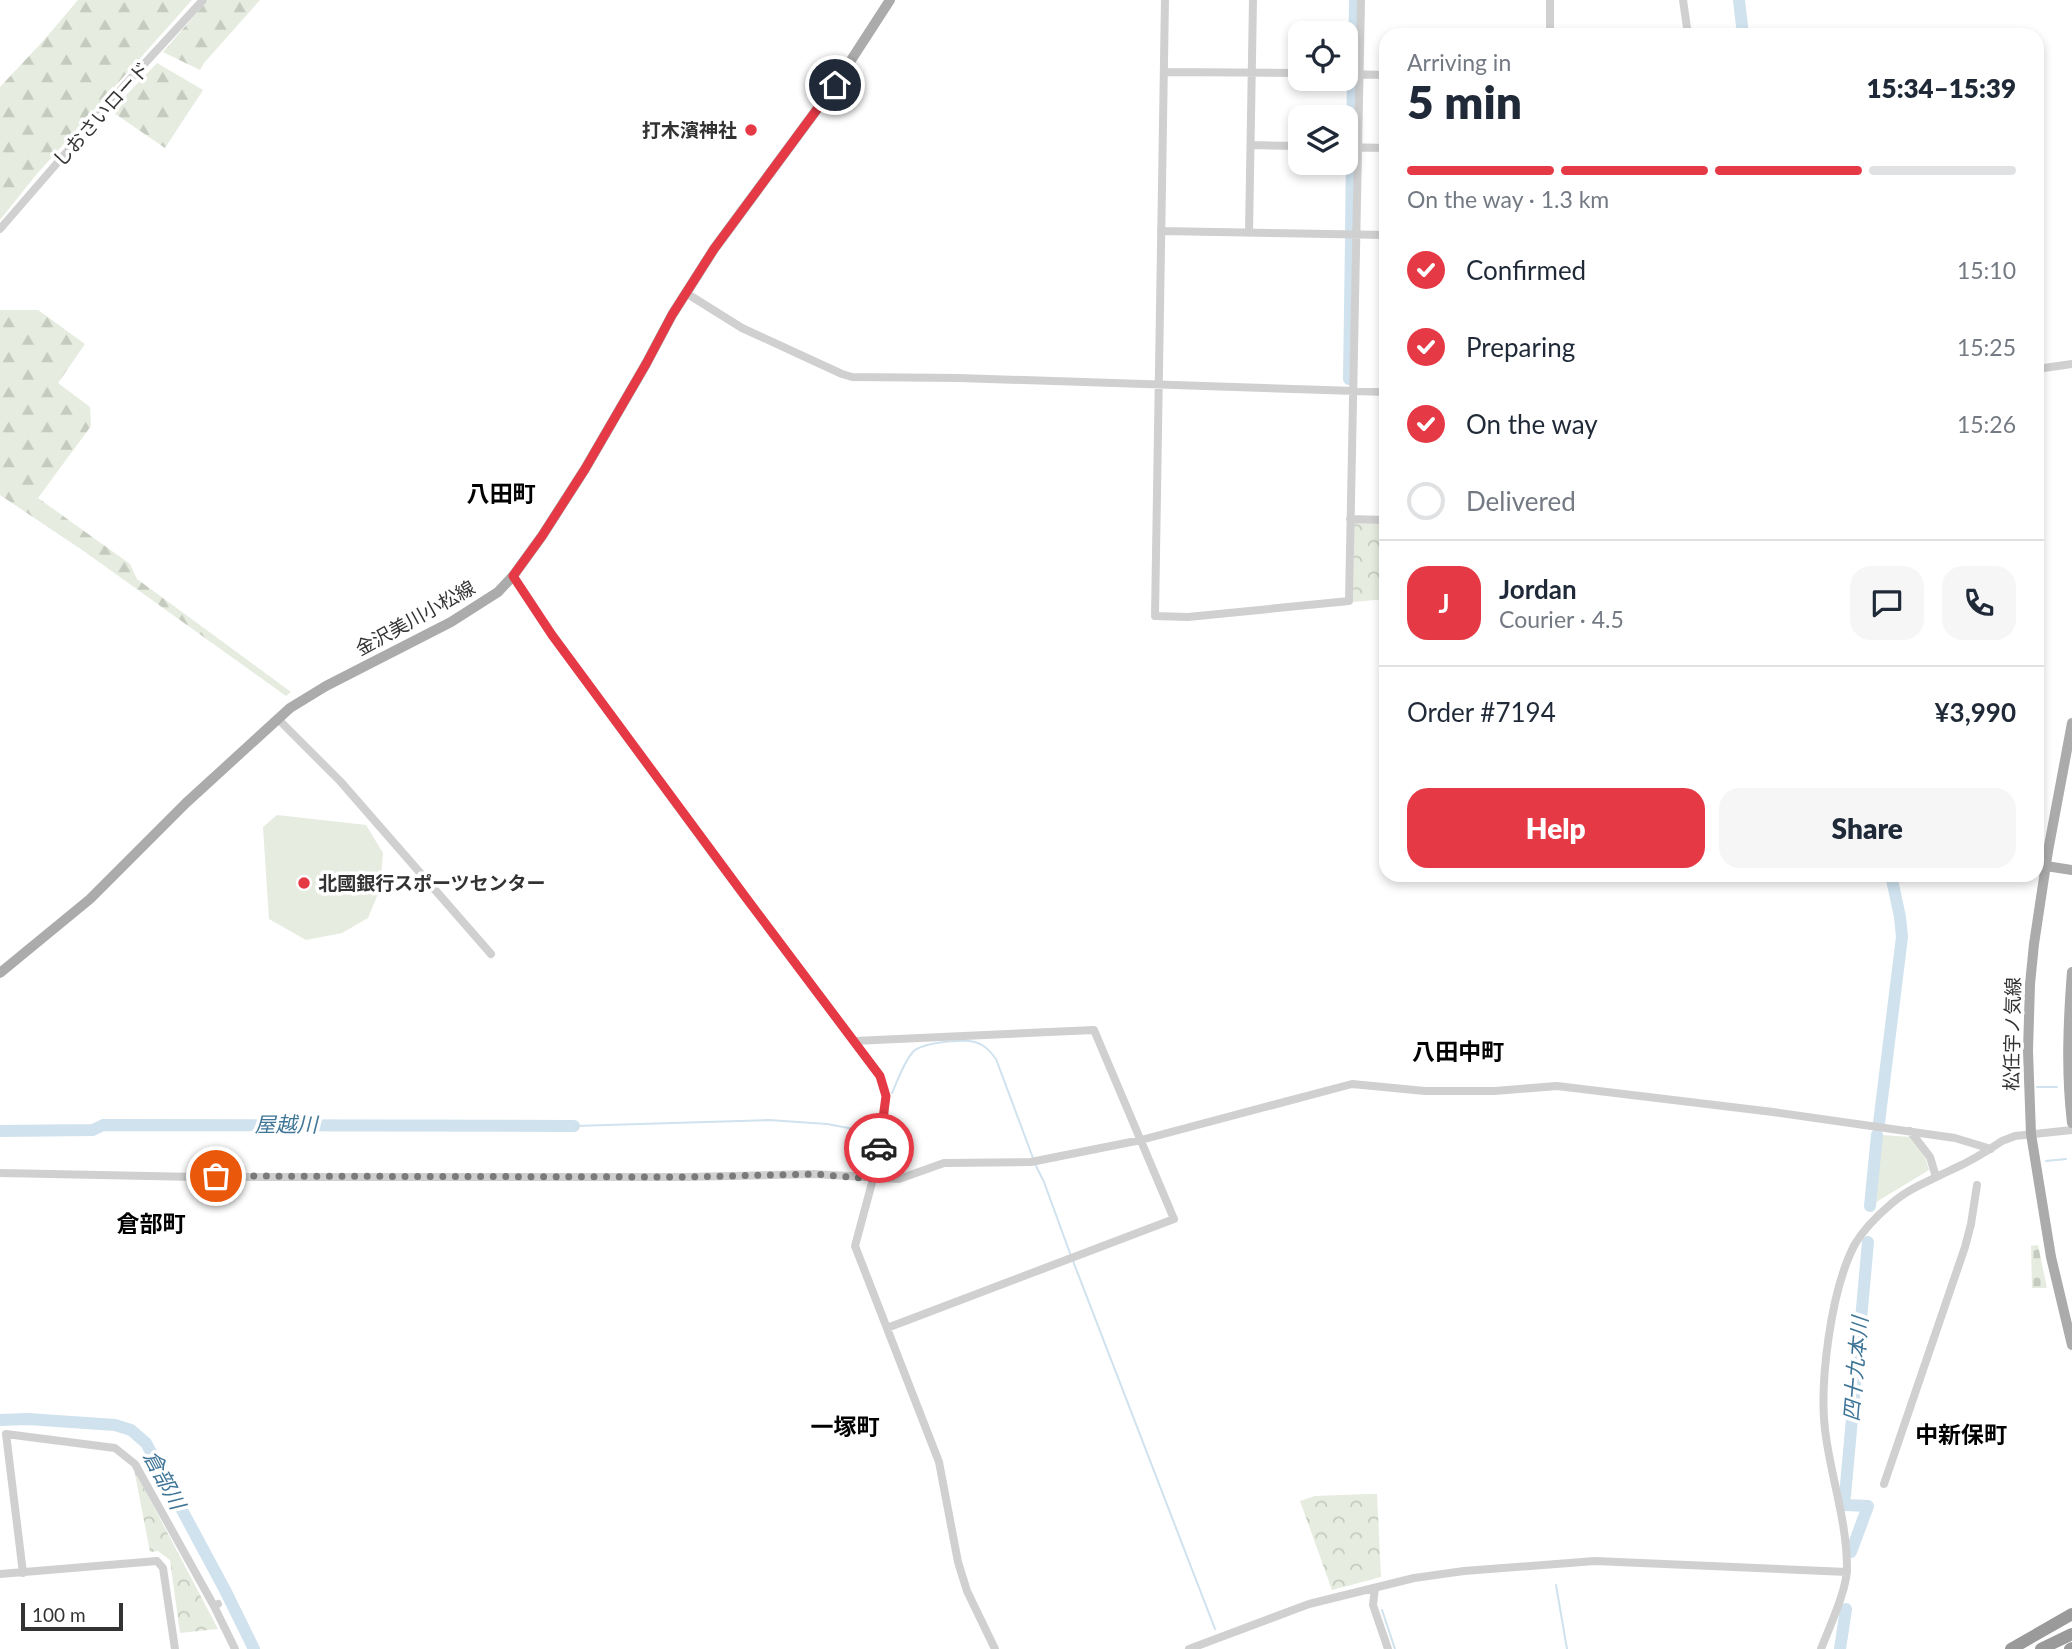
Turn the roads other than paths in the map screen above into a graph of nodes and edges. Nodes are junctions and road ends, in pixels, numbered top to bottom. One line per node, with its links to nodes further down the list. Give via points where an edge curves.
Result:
1 (203, 0): 19 (street, しおさいロード)
2 (891, 0): 24 (main road, 金沢美川小松線)
3 (1165, 0): 10 (street)
4 (1253, 0): 11 (street)
5 (1361, 0): 13 (street)
6 (1550, 0): 8 (street)
7 (1683, 0): 9 (street)
8 (1550, 28)
9 (1687, 28)
10 (1164, 72): 11 (street); 20 (street)
11 (1252, 73): 12 (street); 15 (street)
12 (1288, 74)
13 (1360, 74): 14 (street); 17 (street)
14 (1379, 75)
15 (1251, 145): 16 (street); 21 (street)
16 (1288, 146)
17 (1359, 148): 18 (street); 22 (street)
18 (1379, 148)
19 (0, 229)
20 (1161, 231): 21 (street); 27 (street)
21 (1249, 233): 22 (street)
22 (1357, 234): 23 (street); 28 (street)
23 (1379, 235)
24 (686, 293): 27 (street, via 742,328 852,377); 32 (main road, 金沢美川小松線, via 585,469)
25 (2072, 364): 26 (street)
26 (2044, 368)
27 (1159, 386): 28 (street); 30 (street, via 1155,616 1188,617 1349,601)
28 (1353, 391): 29 (street); 30 (street)
29 (1379, 392)
30 (1350, 519): 31 (street)
31 (1379, 520)
32 (513, 576): 33 (main road, 金沢美川小松線, via 498,592 452,622 326,686); 42 (street)
33 (278, 719): 39 (street, via 340,781); 41 (main road, 金沢美川小松線, via 90,899)
34 (2072, 723): 35 (main road, 松任宇ノ気線)
35 (2046, 866): 36 (main road); 37 (main road, 松任宇ノ気線)
36 (2072, 870)
37 (2044, 879)
38 (2044, 882): 46 (main road, 松任宇ノ気線, via 2030,984)
39 (491, 954)
40 (2072, 972): 43 (main road, via 2067,1062)
41 (0, 973)
42 (853, 1041): 47 (street, via 1094,1030); 51 (street, via 880,1076 886,1096)
43 (2072, 1123)
44 (2072, 1129): 46 (street)
45 (1910, 1131): 47 (street, via 1558,1086 1425,1091 1352,1084); 48 (street); 50 (street, via 1930,1157)
46 (2031, 1134): 48 (street, via 2015,1136); 54 (main road, 松任宇ノ気線)
47 (1141, 1140): 51 (street, via 1035,1161 944,1163 899,1179); 53 (street, via 1174,1219)
48 (1991, 1149): 50 (street)
49 (0, 1173): 51 (street, via 198,1177 814,1174)
50 (1936, 1177): 56 (street, via 1894,1201 1878,1216 1856,1243 1840,1281 1828,1346 1824,1412)
51 (873, 1179): 53 (street, via 855,1247)
52 (1978, 1185): 55 (street, via 1965,1247)
53 (887, 1328): 65 (street, via 939,1462 967,1591)
54 (2072, 1345)
55 (1884, 1484)
56 (1847, 1572): 59 (street, via 1595,1561 1464,1571); 68 (street)
57 (23, 1573): 58 (street); 63 (street, via 157,1561 163,1568); 64 (street, via 6,1434 115,1448 135,1464 216,1605)
58 (0, 1574)
59 (1375, 1588): 66 (street, via 1309,1604); 67 (street, via 1373,1605)
60 (2072, 1614): 69 (highway)
61 (2072, 1621): 69 (highway)
62 (2072, 1634): 70 (highway)
63 (175, 1649)
64 (236, 1649)
65 (995, 1649)
66 (1189, 1649)
67 (1388, 1649)
68 (1821, 1649)
69 (2013, 1649)
70 (2041, 1649)

